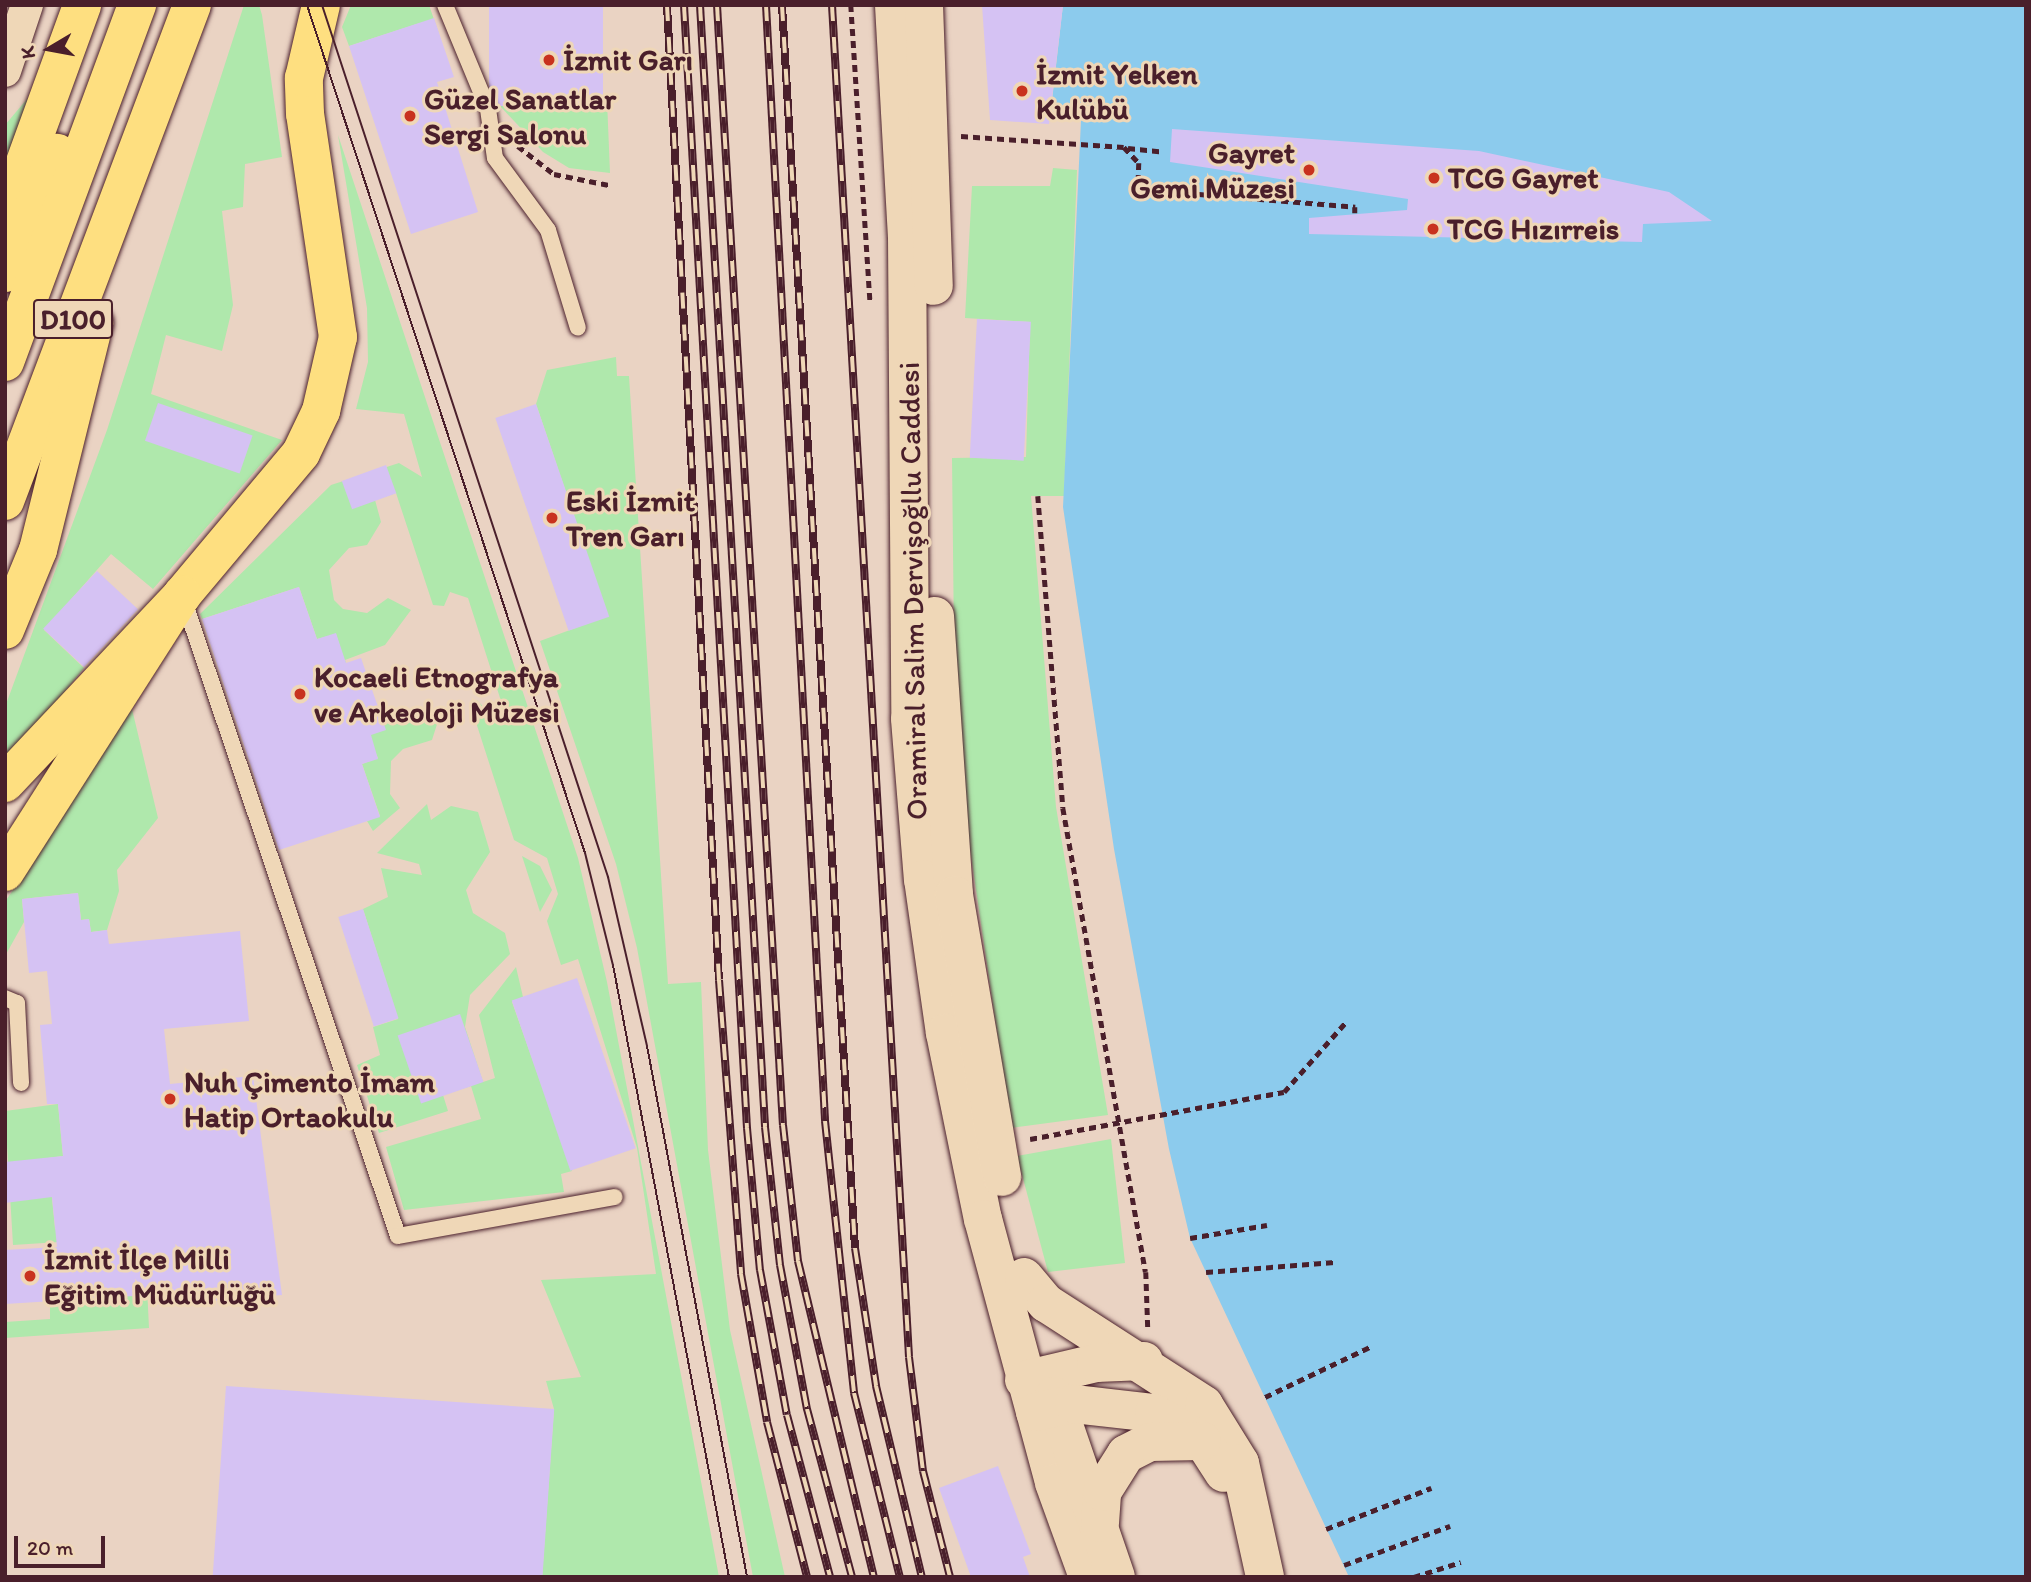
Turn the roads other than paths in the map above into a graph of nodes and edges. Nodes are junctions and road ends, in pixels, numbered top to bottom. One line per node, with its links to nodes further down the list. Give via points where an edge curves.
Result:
1 (27, 5): 10 (street)
2 (82, 5): 13 (main road)
3 (128, 5): 11 (main road)
4 (137, 5): 11 (main road, D100)
5 (192, 5): 12 (main road, D100)
6 (321, 5): 18 (main road, via 304,90 335,285 333,375 301,453)
7 (445, 5): 15 (lane, via 488,109 495,158 548,230)
8 (894, 5): 27 (main road, Oramiral Salim Dervişoğllu Caddesi, via 907,237 914,807 945,1033)
9 (924, 5): 25 (main road, Oramiral Salim Dervişoğllu Caddesi, via 939,739 964,971)
10 (5, 71)
11 (87, 110): 14 (main road); 16 (main road, D100)
12 (140, 137): 17 (main road, D100); 19 (main road, via 38,550)
13 (5, 217)
14 (5, 273)
15 (578, 328)
16 (5, 362)
17 (5, 501)
18 (182, 596): 20 (main road); 21 (main road); 24 (lane, via 398,1236)
19 (5, 630)
20 (5, 783)
21 (5, 872)
22 (5, 998): 23 (lane, via 17,1003)
23 (21, 1083)
24 (615, 1197)
25 (1024, 1277): 26 (main road, via 1056,1311); 27 (main road, Oramiral Salim Dervişoğllu Caddesi)
26 (1146, 1349): 27 (main road); 30 (main road, via 1204,1405 1231,1443)
27 (1040, 1393): 28 (main road, via 1154,1413); 29 (main road); 31 (main road, Oramiral Salim Dervişoğllu Caddesi)
28 (1203, 1441): 29 (main road, via 1150,1442 1126,1454 1102,1492); 30 (main road, via 1219,1460)
29 (1099, 1525): 32 (main road)
30 (1263, 1570)
31 (1088, 1577)
32 (1116, 1577)

